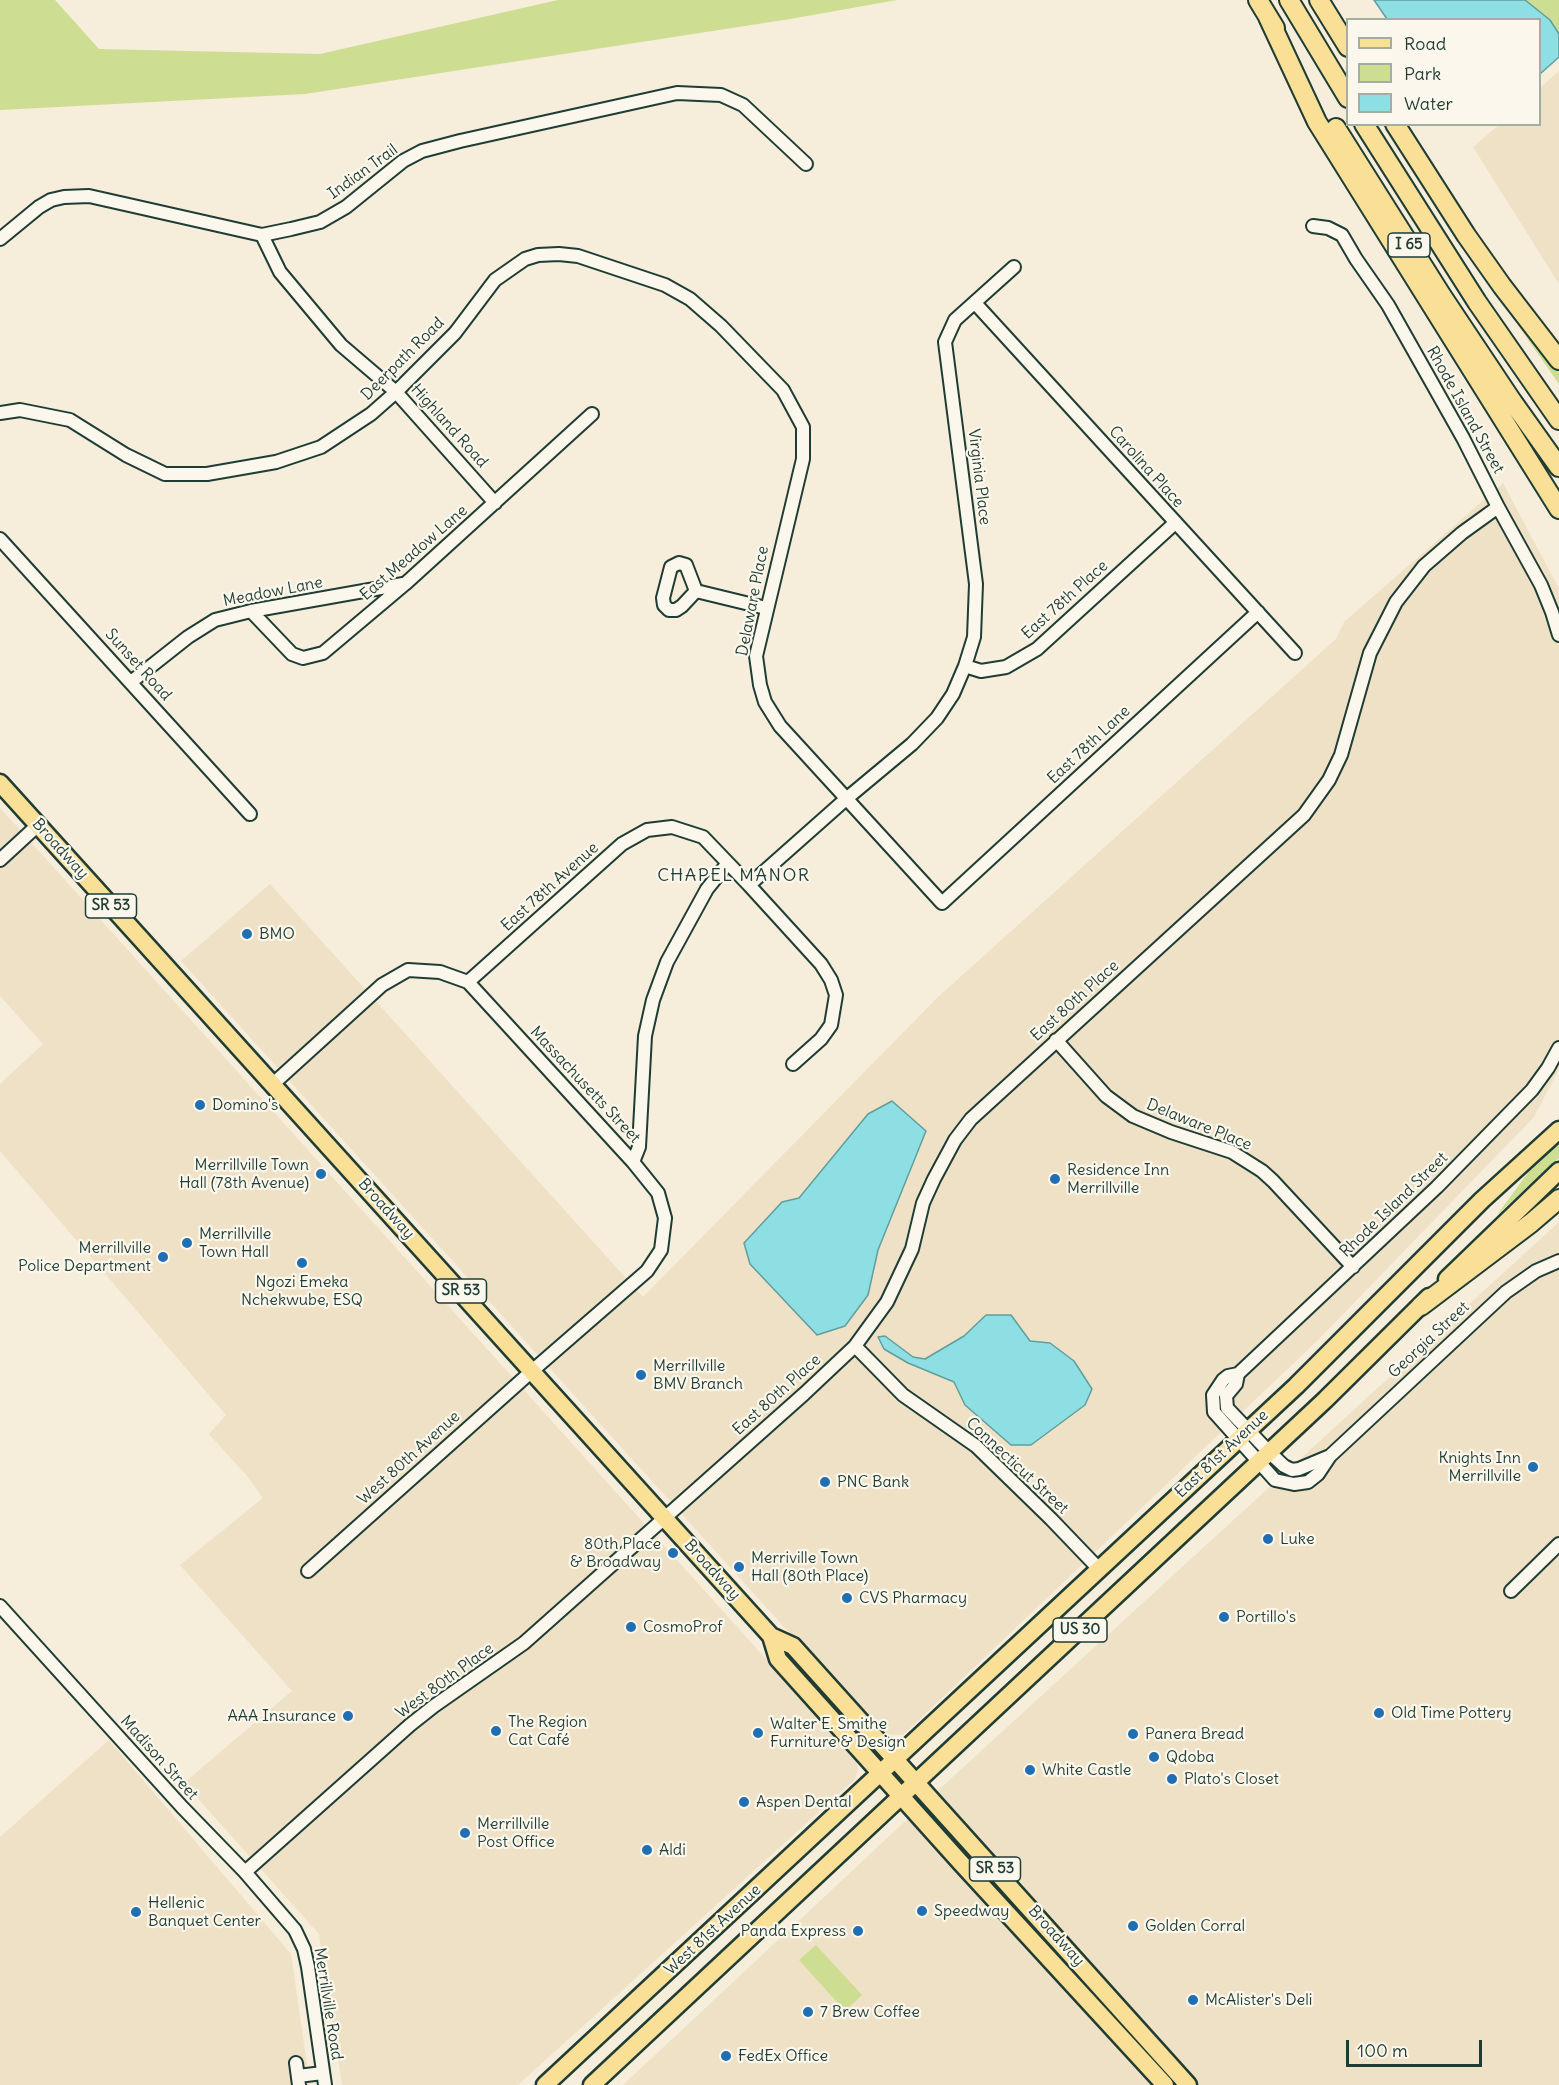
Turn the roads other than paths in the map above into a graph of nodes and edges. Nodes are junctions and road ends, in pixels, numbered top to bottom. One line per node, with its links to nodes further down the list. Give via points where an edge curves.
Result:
1 (1258, 0): 4 (highway, I 65)
2 (1288, 0): 6 (highway)
3 (1319, 0): 5 (highway)
4 (1268, 17): 21 (highway, I 65, via 1401,233); 24 (highway, via 1317,122)
5 (1346, 45)
6 (1346, 96)
7 (1365, 126): 20 (highway, I 65, via 1476,302)
8 (1396, 126): 15 (highway, via 1466,235)
9 (806, 164): 11 (street, Indian Trail, via 743,105 721,95 677,93 423,151 403,161 346,207 320,222)
10 (1313, 226): 23 (street, Rhode Island Street, via 1342,235 1388,305)
11 (262, 235): 12 (street, Indian Trail, via 89,196 51,200); 17 (street, Highland Road, via 280,272 341,345)
12 (0, 239)
13 (1014, 267): 14 (street, Virginia Place)
14 (975, 303): 25 (street, Carolina Place); 34 (street, Virginia Place, via 955,320 945,342 976,584 974,637)
15 (1559, 360)
16 (783, 390): 17 (street, Deerpath Road, via 690,299 665,285 578,256 559,254 525,259 495,280 455,333); 29 (street, Delaware Place, via 803,427 803,459)
17 (396, 392): 18 (street, Deerpath Road, via 321,447 276,462 207,474 165,474 70,420 20,410); 22 (street, Highland Road)
18 (0, 413)
19 (592, 414): 22 (street, East Meadow Lane)
20 (1559, 420)
21 (1559, 467)
22 (495, 503): 27 (street, East Meadow Lane)
23 (1498, 507): 32 (street, Rhode Island Street, via 1541,585); 45 (street, East 80th Place, via 1461,532 1424,566 1396,602 1370,653 1341,755 1304,815)
24 (1559, 509)
25 (1175, 523): 31 (street, Carolina Place); 34 (street, East 78th Place, via 1037,649 1006,667 981,671)
26 (0, 539): 35 (street, Sunset Road)
27 (405, 584): 30 (street, Meadow Lane); 30 (street, East Meadow Lane, via 323,653 303,658 292,654)
28 (696, 591): 29 (street)
29 (766, 608): 37 (street, Delaware Place, via 756,656 765,702 780,726)
30 (251, 611): 35 (street, Meadow Lane, via 215,620)
31 (1258, 612): 33 (street, Carolina Place); 43 (street, East 78th Lane)
32 (1559, 635)
33 (1295, 653)
34 (965, 666): 37 (street, via 937,718)
35 (131, 682): 38 (street, Sunset Road)
36 (0, 783): 39 (main road, Broadway / SR 53)
37 (846, 800): 42 (street); 43 (street, Delaware Place)
38 (250, 814)
39 (38, 825): 40 (street); 48 (main road, Broadway / SR 53)
40 (0, 860)
41 (728, 863): 42 (street, East 78th Avenue); 44 (street, East 78th Avenue, via 703,837 672,827 647,830 622,844); 50 (street, via 707,889 667,962 653,1000 645,1036 639,1147)
42 (749, 885): 47 (street, East 78th Avenue, via 821,964 836,995 831,1025)
43 (942, 903)
44 (468, 982): 48 (street, via 440,972 408,970 382,985); 50 (street, Massachusetts Street)
45 (1056, 1040): 54 (street, Delaware Place, via 1126,1111 1151,1124 1232,1152 1262,1171); 56 (street, East 80th Place, via 978,1111 955,1140 923,1203 912,1249 899,1278)
46 (1559, 1048): 54 (street, Rhode Island Street, via 1532,1090)
47 (793, 1064)
48 (273, 1084): 57 (main road, Broadway / SR 53)
49 (1559, 1130): 58 (main road, East 81st Avenue / US 30, via 1482,1200)
50 (633, 1162): 57 (street, Massachusetts Street, via 658,1193 665,1218 662,1250 647,1271)
51 (1559, 1171): 55 (main road, East 81st Avenue / US 30)
52 (1557, 1199): 55 (highway)
53 (1559, 1261): 59 (street, Georgia Street, via 1506,1292 1330,1456 1318,1474 1303,1483 1275,1480)
54 (1353, 1267): 58 (street, Rhode Island Street, via 1238,1374 1236,1384 1226,1396 1226,1405)
55 (1421, 1306): 59 (main road, East 81st Avenue / US 30)
56 (855, 1346): 60 (street, East 80th Place); 62 (street, Connecticut Street, via 903,1395 976,1446)
57 (532, 1371): 60 (main road, Broadway / SR 53); 63 (street, West 80th Avenue)
58 (1242, 1436): 59 (street, Rhode Island Street); 62 (main road, East 81st Avenue / US 30)
59 (1263, 1457): 69 (main road, East 81st Avenue / US 30)
60 (665, 1517): 66 (main road, Broadway / SR 53); 71 (street, West 80th Place, via 524,1643 410,1725)
61 (1559, 1544): 64 (street)
62 (1099, 1569): 67 (main road, East 81st Avenue / US 30)
63 (308, 1571)
64 (1511, 1591)
65 (0, 1606): 71 (street, Madison Street)
66 (771, 1636): 67 (main road, Broadway / SR 53, via 794,1646); 68 (main road, Broadway / SR 53, via 778,1659)
67 (896, 1759): 68 (main road, East 81st Avenue / US 30); 69 (main road, Broadway / SR 53)
68 (880, 1773): 70 (main road, Broadway / SR 53); 75 (main road, West 81st Avenue / US 30)
69 (917, 1783): 70 (main road, East 81st Avenue / US 30); 78 (main road, Broadway / SR 53)
70 (902, 1797): 76 (main road, West 81st Avenue / US 30); 77 (main road, Broadway / SR 53)
71 (245, 1872): 72 (street, Madison Street)
72 (295, 1930): 74 (street, Merrillville Road, via 308,1967)
73 (298, 2075): 74 (street)
74 (324, 2079)
75 (546, 2085)
76 (592, 2085)
77 (1165, 2085)
78 (1188, 2085)

